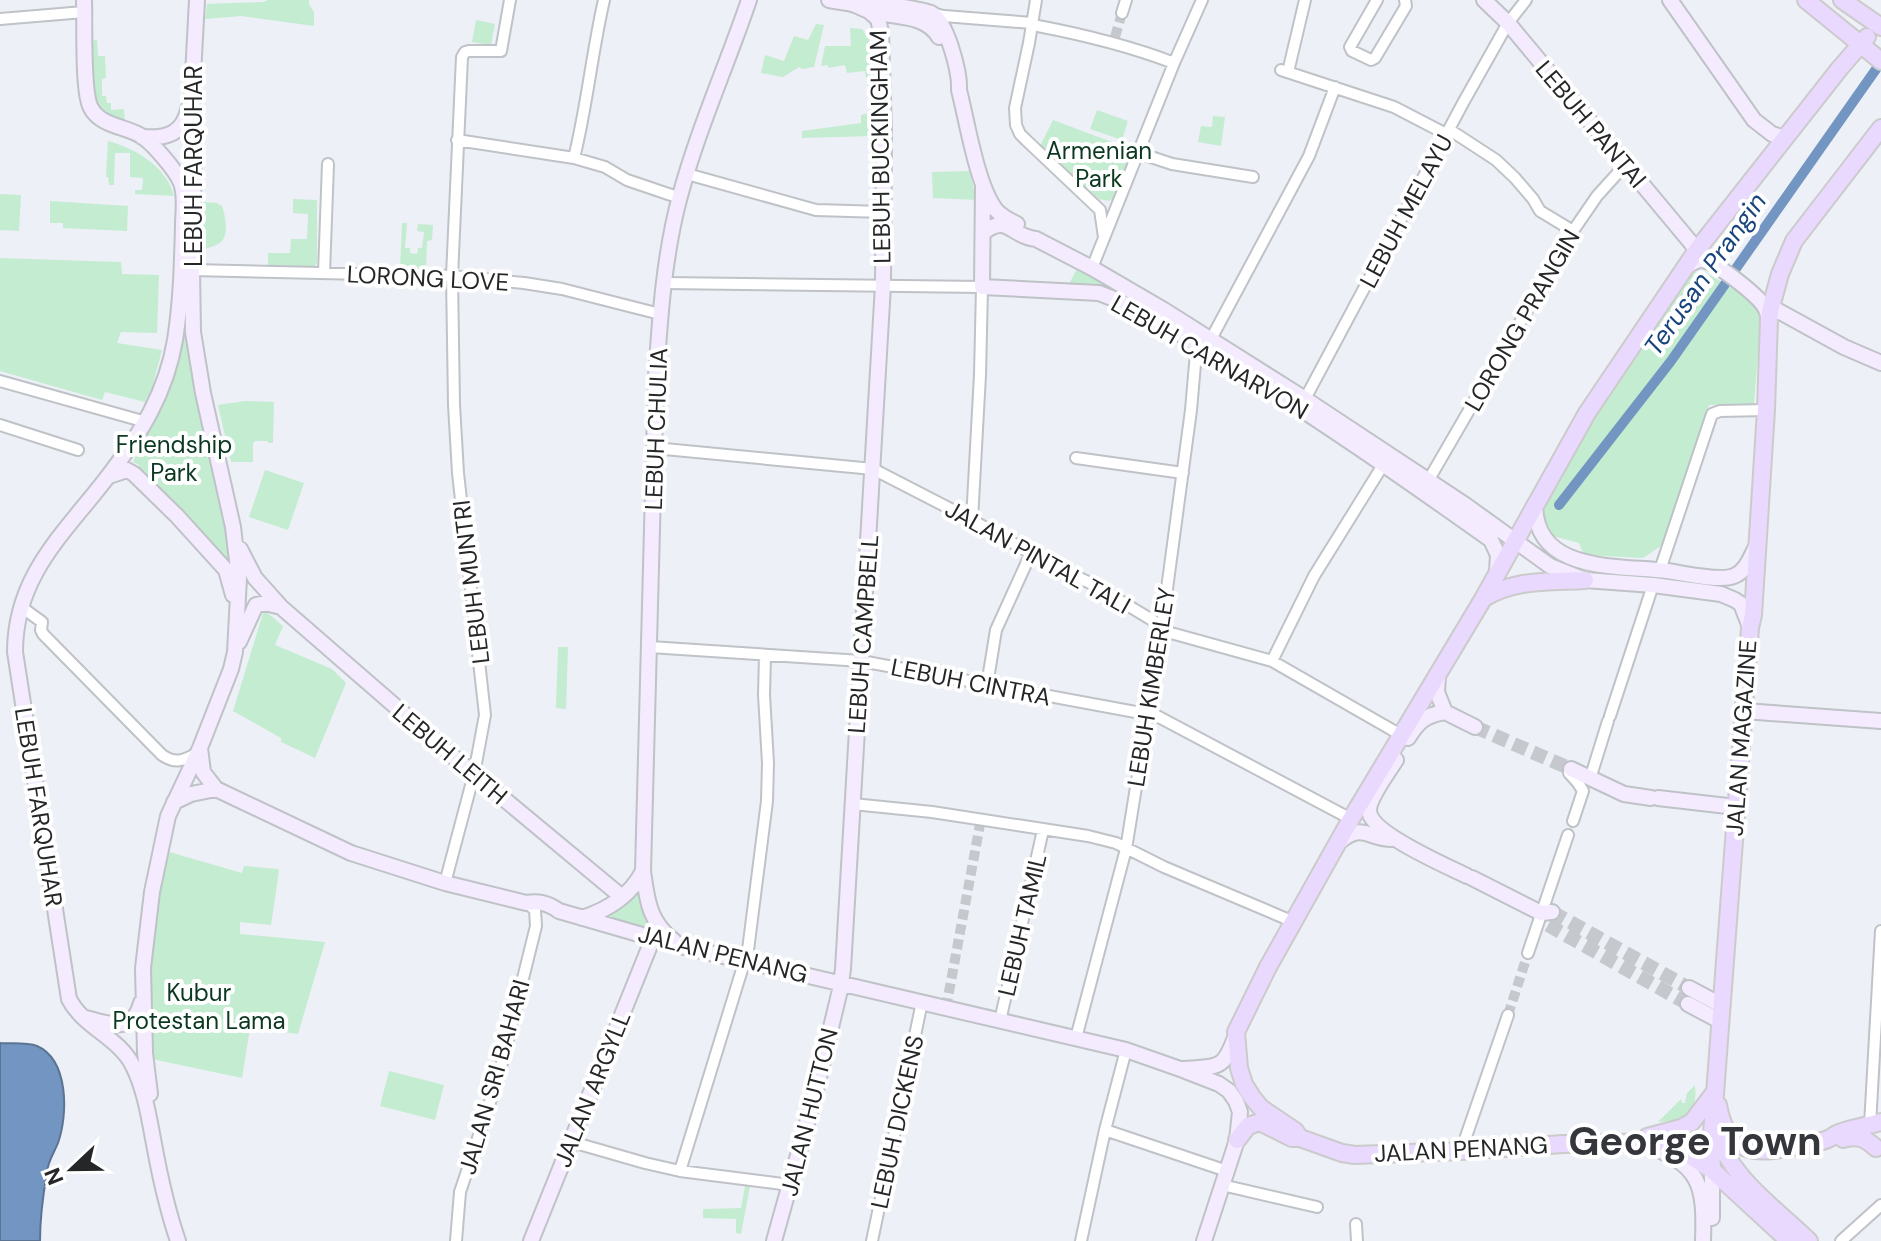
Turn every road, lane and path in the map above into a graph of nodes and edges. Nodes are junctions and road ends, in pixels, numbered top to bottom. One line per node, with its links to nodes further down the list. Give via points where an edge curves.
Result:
1 (197, 0): 32 (main road, LEBUH FARQUHAR)
2 (510, 0): 37 (street, LEBUH MUNTRI, via 501,51 469,51 462,57)
3 (604, 0): 39 (street)
4 (749, 0): 42 (main road, LEBUH CHULIA)
5 (829, 0): 18 (main road)
6 (1036, 0): 24 (street)
7 (1126, 0): 21 (street)
8 (1202, 0): 28 (street)
9 (1305, 0): 30 (street, via 1285,71)
10 (1377, 0): 11 (street, via 1350,47 1371,60)
11 (1405, 0)
12 (1484, 0): 25 (main road, LEBUH PANTAI)
13 (1526, 0): 25 (street, LEBUH MELAYU)
14 (1670, 0): 36 (main road, via 1754,120)
15 (1806, 0): 23 (main road)
16 (1819, 0): 27 (main road)
17 (1842, 0): 26 (main road)
18 (877, 5): 20 (main road); 31 (main road, via 934,30); 48 (main road, LEBUH BUCKINGHAM)
19 (84, 6): 22 (street); 35 (main road, via 89,105 100,119)
20 (931, 13): 24 (street); 31 (main road, via 948,40)
21 (1122, 13)
22 (0, 19)
23 (1830, 20): 27 (main road); 29 (main road, via 1839,38)
24 (1032, 23): 28 (street, via 1114,40); 47 (street, via 1015,108 1018,130)
25 (1508, 23): 34 (street, LEBUH MELAYU); 41 (main road, LEBUH PANTAI)
26 (1881, 27)
27 (1873, 48): 29 (main road)
28 (1174, 63): 38 (street)
29 (1840, 68): 36 (main road)
30 (1335, 87): 34 (street); 64 (street, via 1309,156)
31 (959, 90): 44 (main road)
32 (192, 94): 35 (main road, via 178,130 158,138); 56 (main road, LEBUH FARQUHAR)
33 (1881, 128): 62 (main road, JALAN MAGAZINE, via 1794,241)
34 (1449, 132): 49 (street, via 1496,160 1540,211); 67 (street, LEBUH MELAYU)
35 (142, 137): 69 (main road, LEBUH FARQUHAR, via 175,172 184,200 173,351)
36 (1785, 138): 53 (main road)
37 (457, 140): 39 (street); 58 (street, LEBUH MUNTRI)
38 (1139, 153): 43 (street); 46 (street)
39 (574, 158): 45 (street)
40 (328, 164): 57 (street)
41 (1625, 165): 49 (street, LORONG PRANGIN); 53 (main road, LEBUH PANTAI)
42 (687, 174): 45 (main road, LEBUH CHULIA); 48 (street, via 816,210)
43 (1253, 177)
44 (983, 185): 50 (main road); 51 (main road, LEBUH CARNARVON, via 1000,214)
45 (680, 198): 59 (main road, LEBUH CHULIA)
46 (1117, 208): 47 (street); 52 (street)
47 (1100, 210): 52 (street)
48 (883, 212): 60 (main road, LEBUH BUCKINGHAM)
49 (1573, 231): 78 (street, LORONG PRANGIN)
50 (983, 233): 51 (main road, LEBUH CARNARVON, via 1002,224); 61 (main road)
51 (1036, 239): 54 (main road, LEBUH CARNARVON)
52 (1104, 239): 54 (street)
53 (1697, 250): 55 (main road)
54 (1092, 268): 64 (main road, LEBUH CARNARVON)
55 (1684, 268): 62 (main road, via 1702,260 1730,276); 79 (main road, via 1587,413)
56 (192, 270): 57 (street, LORONG LOVE); 81 (main road, LEBUH FARQUHAR, via 193,332)
57 (324, 273): 58 (street, LORONG LOVE)
58 (452, 276): 63 (street, LORONG LOVE, via 562,289); 110 (street, LEBUH MUNTRI, via 458,473 485,715)
59 (664, 283): 60 (street, LEBUH CARNARVON); 63 (main road, LEBUH CHULIA)
60 (883, 285): 61 (street, LEBUH CARNARVON); 75 (main road, LEBUH CAMPBELL)
61 (982, 287): 64 (main road, LEBUH CARNARVON, via 1099,293); 80 (street)
62 (1770, 313): 65 (main road); 68 (main road, JALAN MAGAZINE)
63 (660, 314): 71 (main road, LEBUH CHULIA)
64 (1202, 338): 67 (main road, LEBUH CARNARVON); 74 (main road, LEBUH CARNARVON); 76 (street, LEBUH KIMBERLEY)
65 (1881, 363)
66 (0, 381): 69 (street)
67 (1305, 399): 78 (main road, LEBUH CARNARVON)
68 (1766, 410): 83 (main road, JALAN MAGAZINE); 85 (street, via 1712,414)
69 (146, 422): 77 (main road, LEBUH FARQUHAR)
70 (0, 425): 72 (street)
71 (654, 448): 75 (street, JALAN PINTAL TALI); 95 (main road, LEBUH CHULIA)
72 (78, 450)
73 (1076, 458): 76 (street)
74 (1383, 465): 86 (main road, LEBUH CARNARVON, via 1491,540 1498,555); 99 (street, via 1314,576)
75 (873, 469): 80 (street, JALAN PINTAL TALI); 98 (main road, LEBUH CAMPBELL)
76 (1183, 473): 93 (street, LEBUH KIMBERLEY)
77 (108, 476): 90 (main road, LEBUH FARQUHAR, via 48,552); 92 (main road, via 130,471 187,526 226,570)
78 (1428, 481): 82 (main road, LEBUH CARNARVON)
79 (1535, 503): 82 (main road); 85 (main road, via 1538,527 1570,559)
80 (972, 520): 84 (street, JALAN PINTAL TALI)
81 (235, 541): 91 (main road, LEBUH LEITH, via 255,578); 92 (main road)
82 (1514, 541): 86 (main road); 87 (main road, LEBUH CARNARVON, via 1550,566)
83 (1758, 543): 85 (main road, via 1747,566 1730,577); 94 (main road, JALAN MAGAZINE)
84 (1031, 553): 93 (street, JALAN PINTAL TALI); 101 (street, via 996,630)
85 (1660, 570)
86 (1497, 573): 89 (main road)
87 (1585, 580): 88 (main road, LEBUH CARNARVON); 89 (main road, via 1516,585)
88 (1653, 585): 94 (main road, LEBUH CARNARVON, via 1729,596 1741,604); 111 (street)
89 (1483, 599): 100 (main road)
90 (20, 606): 108 (street, via 42,622 43,634 162,755 180,761); 144 (main road, LEBUH FARQUHAR, via 15,652 69,999)
91 (281, 607): 96 (main road, via 256,605); 110 (main road, LEBUH LEITH)
92 (237, 615): 96 (main road)
93 (1162, 626): 99 (street, JALAN PINTAL TALI); 104 (street, LEBUH KIMBERLEY)
94 (1750, 628): 102 (main road, JALAN MAGAZINE)
95 (650, 647): 97 (street, LEBUH CINTRA); 123 (main road, LEBUH CHULIA)
96 (235, 652): 108 (main road)
97 (765, 655): 98 (street, LEBUH CINTRA); 136 (street, via 767,801)
98 (861, 661): 101 (street, LEBUH CINTRA); 114 (main road, LEBUH CAMPBELL)
99 (1272, 661): 107 (street, JALAN PINTAL TALI)
100 (1438, 673): 103 (main road, via 1437,692); 107 (main road)
101 (987, 685): 104 (street, LEBUH CINTRA)
102 (1744, 711): 105 (main road); 115 (main road, JALAN MAGAZINE)
103 (1445, 712): 106 (main road); 120 (main road, via 1421,719 1371,801 1371,817)
104 (1147, 714): 116 (street, LEBUH CINTRA); 122 (street, LEBUH KIMBERLEY)
105 (1881, 721)
106 (1475, 727)
107 (1401, 735): 116 (main road)
108 (199, 750): 112 (main road, via 203,772); 113 (main road)
109 (1570, 771): 111 (main road); 117 (street, via 1583,791)
110 (474, 774): 124 (street, LEBUH MUNTRI); 125 (main road, LEBUH LEITH)
111 (1590, 779): 115 (main road, via 1624,794)
112 (216, 789): 113 (main road); 124 (main road, JALAN PENANG, via 351,853)
113 (174, 802): 138 (main road, via 150,906)
114 (853, 804): 118 (street); 137 (main road, LEBUH CAMPBELL)
115 (1736, 807): 142 (main road, JALAN MAGAZINE)
116 (1351, 819): 121 (main road)
117 (1573, 821)
118 (1043, 830): 122 (street, via 1088,836); 145 (street, LEBUH TAMIL)
119 (1568, 835): 128 (street)
120 (1392, 839): 121 (main road, via 1357,831); 128 (main road)
121 (1338, 842): 130 (main road)
122 (1126, 849): 130 (street); 147 (street, LEBUH KIMBERLEY)
123 (643, 871): 125 (main road); 134 (main road, LEBUH CHULIA, via 651,914)
124 (445, 883): 126 (main road, JALAN PENANG)
125 (622, 897): 129 (main road)
126 (528, 904): 127 (main road, JALAN PENANG, via 534,901); 131 (street, via 535,910)
127 (559, 911): 129 (main road, JALAN PENANG); 131 (street, via 544,916)
128 (1547, 917): 135 (street)
129 (581, 918): 133 (main road, JALAN PENANG)
130 (1294, 922): 146 (main road)
131 (536, 926): 168 (street, JALAN SRI BAHARI, via 499,1075 460,1192)
132 (1881, 931): 141 (street)
133 (653, 938): 134 (main road, JALAN PENANG); 157 (main road, JALAN ARGYLL)
134 (680, 946): 136 (main road, JALAN PENANG)
135 (1528, 953)
136 (746, 961): 137 (main road, JALAN PENANG); 162 (street)
137 (841, 983): 140 (main road, JALAN PENANG); 164 (main road, JALAN HUTTON)
138 (143, 995): 144 (main road, via 137,1016 127,1023); 170 (main road, via 150,1094)
139 (1688, 996): 142 (main road)
140 (922, 1002): 145 (main road, JALAN PENANG); 174 (street, LEBUH DICKENS)
141 (1878, 1008): 152 (street)
142 (1720, 1013): 150 (main road, JALAN MAGAZINE)
143 (1508, 1015): 159 (street)
144 (82, 1017): 169 (main road, LEBUH FARQUHAR, via 121,1047 133,1066)
145 (1000, 1021): 147 (main road, JALAN PENANG)
146 (1236, 1032): 149 (main road, via 1228,1056 1219,1064); 154 (main road, JALAN PENANG, via 1244,1084 1261,1108)
147 (1076, 1038): 148 (main road, JALAN PENANG)
148 (1126, 1050): 149 (main road, JALAN PENANG); 153 (street)
149 (1183, 1070): 155 (main road, JALAN PENANG, via 1224,1087 1236,1101)
150 (1715, 1092): 151 (main road, JALAN MAGAZINE); 156 (main road, via 1725,1126 1743,1148 1771,1151); 158 (main road, via 1692,1122)
151 (1713, 1115): 161 (main road, JALAN MAGAZINE); 181 (main road, via 1720,1145 1734,1168)
152 (1877, 1126): 156 (main road); 160 (main road)
153 (1105, 1130): 163 (street); 175 (street)
154 (1300, 1138): 155 (main road, JALAN PENANG, via 1256,1122); 159 (main road, JALAN PENANG, via 1355,1155)
155 (1237, 1140): 163 (main road)
156 (1826, 1140): 160 (main road, via 1865,1138)
157 (572, 1142): 162 (street); 172 (main road, JALAN ARGYLL)
158 (1639, 1142): 159 (main road, JALAN PENANG); 161 (main road, JALAN PENANG, via 1675,1146); 178 (main road, via 1678,1159 1693,1174 1704,1217)
159 (1461, 1151)
160 (1879, 1151)
161 (1712, 1170): 179 (main road); 180 (main road, JALAN PENANG)
162 (680, 1171): 164 (street)
163 (1225, 1178): 166 (street); 176 (main road)
164 (791, 1185): 173 (main road, JALAN HUTTON)
165 (1881, 1205): 182 (street)
166 (1317, 1207)
167 (1356, 1224): 177 (street)
168 (456, 1235): 171 (street, JALAN SRI BAHARI)
169 (178, 1241)
170 (185, 1241)
171 (446, 1241)
172 (531, 1241)
173 (774, 1241)
174 (872, 1241)
175 (1081, 1241)
176 (1204, 1241)
177 (1357, 1241)
178 (1703, 1241)
179 (1711, 1241)
180 (1789, 1241)
181 (1809, 1241)
182 (1841, 1241)

